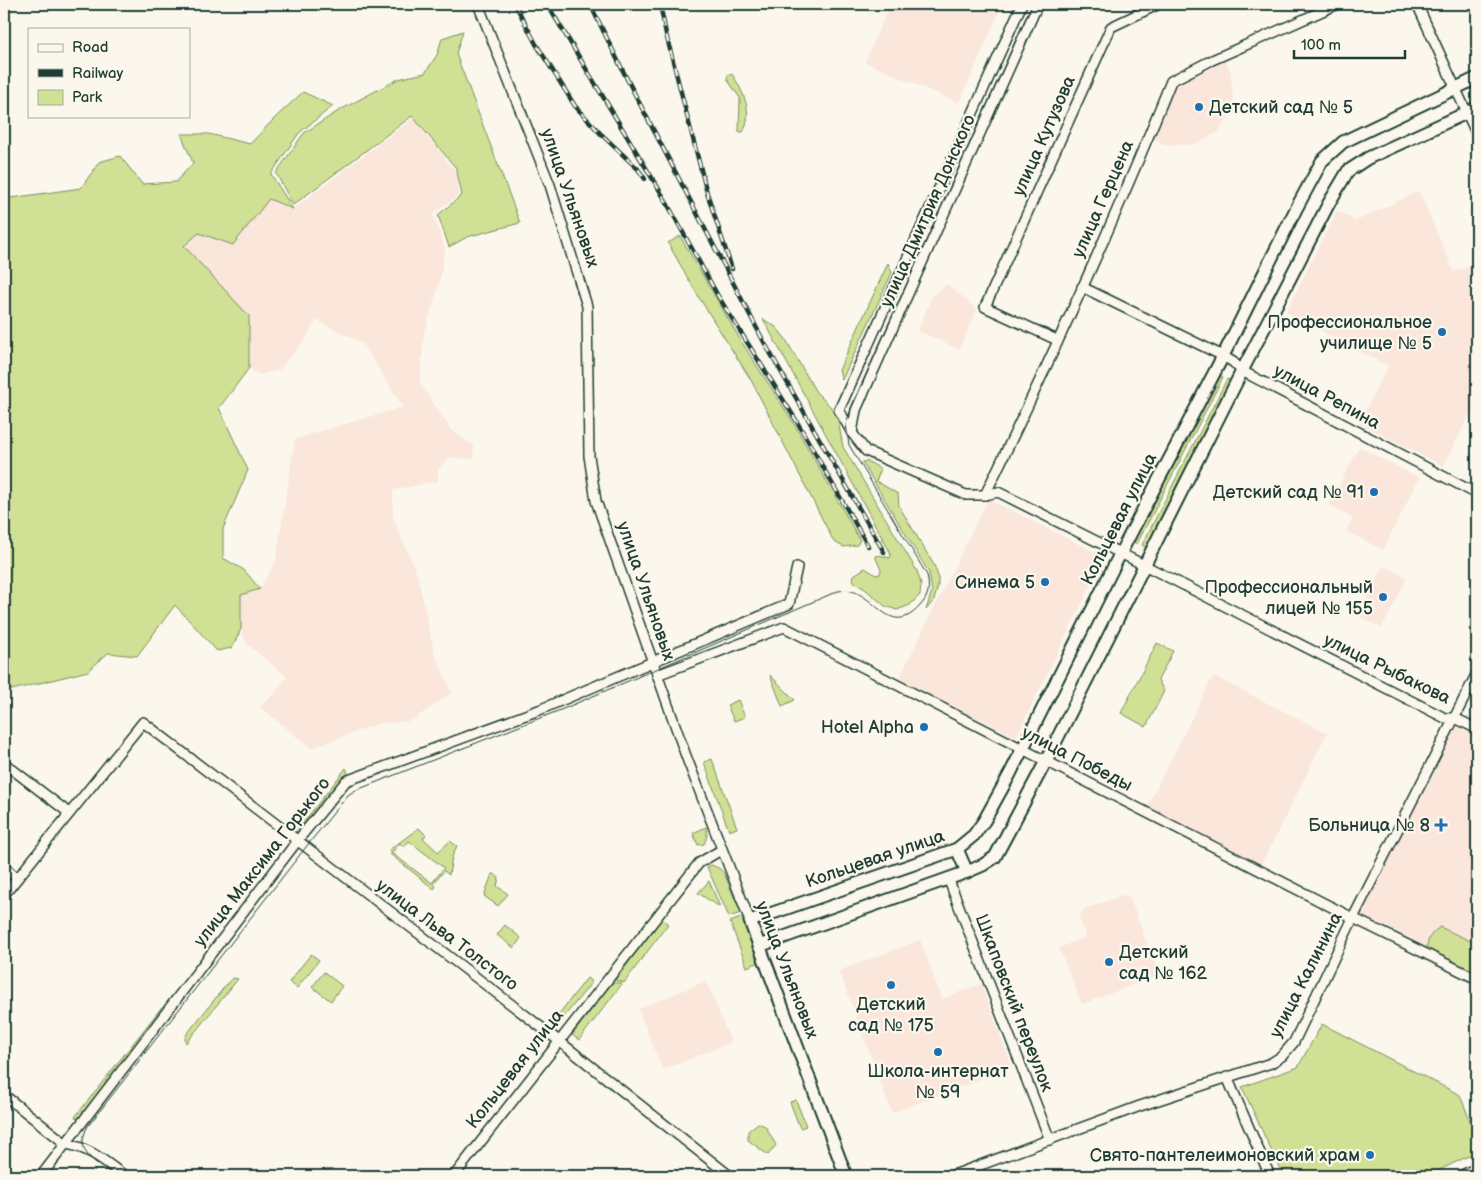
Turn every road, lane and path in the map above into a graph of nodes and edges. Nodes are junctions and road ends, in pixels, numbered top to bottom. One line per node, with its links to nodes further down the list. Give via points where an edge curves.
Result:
1 (478, 4): 22 (street, улица Ульяновых, via 550,185 587,306 589,456 596,501)
2 (1022, 4): 15 (street, улица Дмитрия Донского)
3 (1038, 4): 16 (street, улица Дмитрия Донского, via 856,410)
4 (1159, 4): 12 (street, улица Кутузова, via 1111,26 985,307)
5 (1338, 4): 11 (street, улица Герцена, via 1171,81)
6 (1417, 4): 8 (street)
7 (1477, 78): 8 (main road, Кольцевая улица)
8 (1455, 88): 9 (street); 13 (main road, Кольцевая улица, via 1343,142 1322,162)
9 (1472, 110): 10 (street); 14 (main road, via 1368,158 1348,171)
10 (1477, 135)
11 (1082, 287): 12 (street, улица Герцена); 13 (street, улица Репина)
12 (1057, 340): 18 (street, улица Герцена)
13 (1223, 356): 14 (street, улица Репина); 19 (main road, Кольцевая улица)
14 (1242, 371): 17 (street, улица Репина); 20 (main road)
15 (839, 410): 16 (street, улица Рыбакова)
16 (852, 433): 18 (street, улица Рыбакова, via 866,451 966,495)
17 (1477, 494)
18 (985, 495): 19 (street, улица Рыбакова, via 998,492)
19 (1120, 554): 20 (street, улица Рыбакова); 27 (main road, Кольцевая улица)
20 (1144, 564): 25 (street, улица Рыбакова, via 1445,718); 28 (main road)
21 (797, 567): 22 (street, улица Максима Горького, via 789,604)
22 (652, 661): 24 (street, улица Ульяновых); 31 (street, улица Максима Горького, via 538,710 346,781)
23 (1477, 673): 25 (street, улица Калинина)
24 (657, 675): 27 (street, улица Победы, via 784,627); 33 (street, улица Ульяновых)
25 (1455, 718): 26 (street, улица Рыбакова); 39 (street, улица Калинина)
26 (1477, 729)
27 (1022, 749): 28 (street, улица Победы); 32 (main road, Кольцевая улица, via 984,822 974,836)
28 (1046, 761): 35 (main road, via 995,857); 39 (street, улица Победы)
29 (4, 763): 30 (street)
30 (69, 813): 31 (street, улица Льва Толстого, via 143,722); 36 (street)
31 (298, 840): 43 (street, улица Льва Толстого); 47 (street, улица Максима Горького)
32 (957, 849): 35 (main road); 40 (main road, Кольцевая улица)
33 (721, 850): 40 (street, улица Ульяновых); 43 (street, Кольцевая улица, via 699,863)
34 (4, 867): 36 (street)
35 (967, 872): 37 (main road)
36 (17, 878): 38 (street)
37 (948, 878): 41 (main road); 46 (street, Шкаповский переулок)
38 (4, 895)
39 (1353, 918): 42 (street, улица Победы); 44 (street, улица Калинина, via 1294,1042 1271,1063)
40 (750, 921): 41 (main road, улица Ульяновых)
41 (759, 946): 53 (main road, улица Ульяновых)
42 (1477, 979)
43 (559, 1041): 51 (street, Кольцевая улица); 52 (street, улица Льва Толстого)
44 (1227, 1077): 46 (street, улица Калинина); 55 (street)
45 (4, 1095): 47 (street)
46 (1050, 1140): 54 (street, улица Калинина)
47 (66, 1144): 49 (street, улица Максима Горького); 50 (street, via 91,1151)
48 (1477, 1168): 56 (street)
49 (41, 1176)
50 (124, 1176)
51 (454, 1176)
52 (730, 1176)
53 (846, 1176)
54 (951, 1176)
55 (1270, 1176)
56 (1460, 1176)

